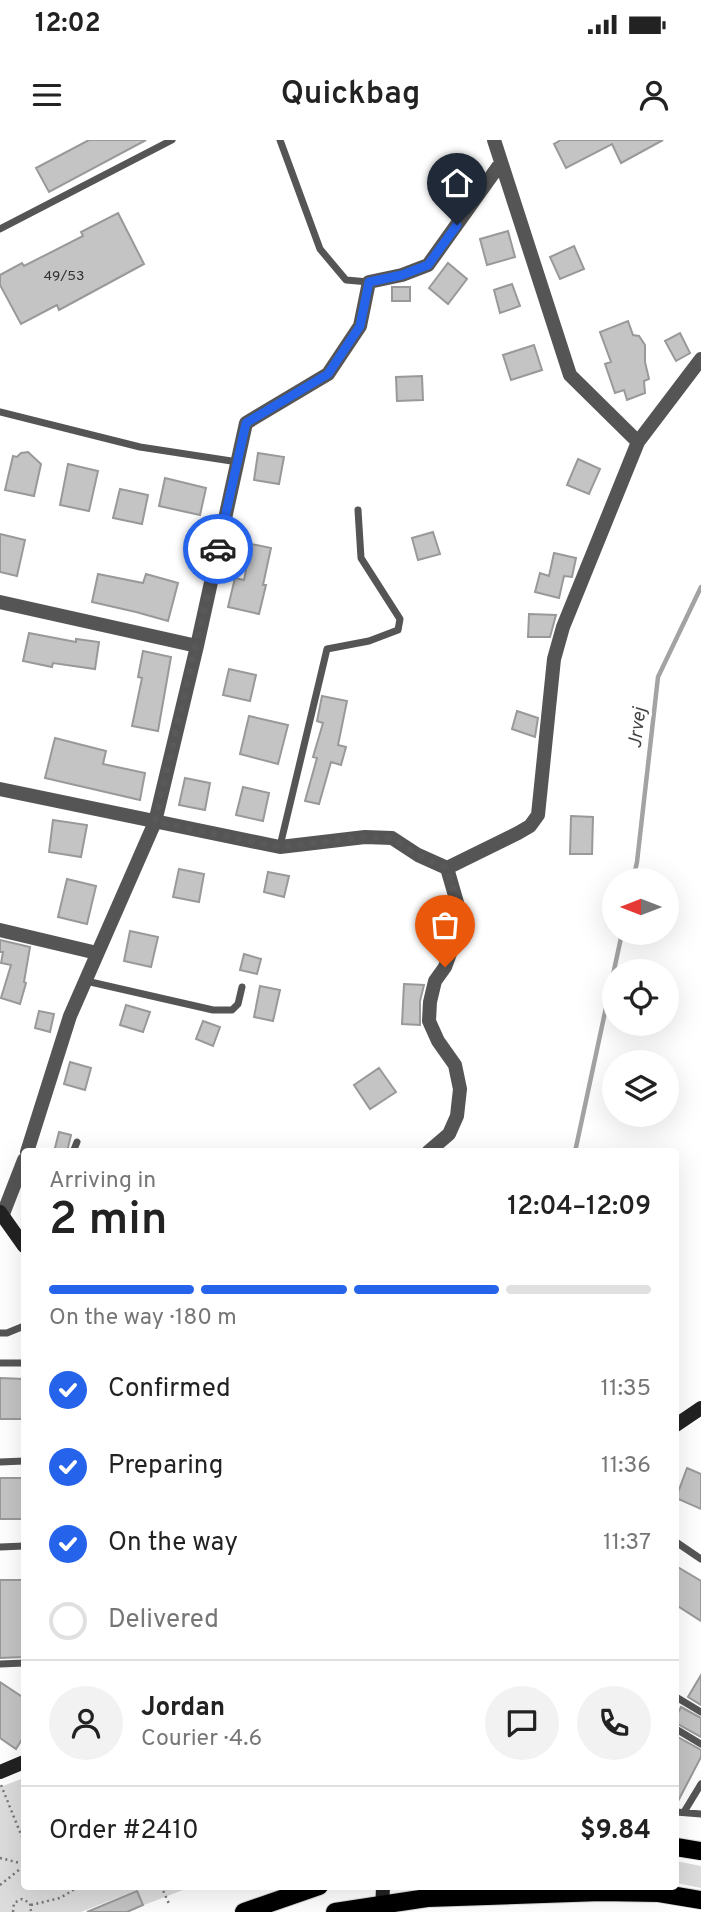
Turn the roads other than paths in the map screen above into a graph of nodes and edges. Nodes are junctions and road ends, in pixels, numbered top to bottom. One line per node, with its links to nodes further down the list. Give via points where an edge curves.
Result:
1 (172, 140): 5 (lane)
2 (280, 140): 6 (lane, via 320,249 346,280)
3 (494, 140): 4 (street)
4 (500, 164): 6 (street, via 428,265); 9 (street, via 569,375)
5 (0, 229)
6 (369, 282): 10 (street, via 360,326 328,374 246,423)
7 (701, 359): 9 (street)
8 (0, 412): 10 (lane, via 140,447)
9 (638, 442): 17 (street, via 554,659 538,815 518,834)
10 (237, 462): 13 (street)
11 (358, 510): 16 (lane, via 361,558 400,619 398,630 327,649)
12 (0, 602): 13 (street)
13 (197, 646): 15 (street)
14 (0, 789): 15 (street)
15 (155, 822): 16 (street); 19 (street)
16 (280, 847): 17 (street, via 392,838)
17 (447, 868): 25 (street, via 458,906 457,934 435,981 429,1021 455,1065 460,1089 449,1134)
18 (0, 930): 19 (street)
19 (97, 953): 20 (street)
20 (85, 981): 21 (lane, via 213,1010 232,1010); 23 (street)
21 (242, 987)
22 (77, 1142): 24 (lane)
23 (28, 1148)
24 (75, 1148)
25 (433, 1148)
26 (21, 1167): 27 (street)
27 (1, 1214): 28 (street)
28 (21, 1239)
29 (21, 1327): 30 (lane)
30 (0, 1333)
31 (0, 1363): 32 (lane)
32 (21, 1363)
33 (699, 1415): 34 (street)
34 (679, 1424)
35 (21, 1461): 36 (lane)
36 (0, 1462)
37 (679, 1544): 40 (lane)
38 (21, 1546): 39 (lane)
39 (0, 1547)
40 (701, 1559)
41 (21, 1663): 42 (lane)
42 (0, 1664)
43 (679, 1699): 44 (lane)
44 (701, 1712)
45 (679, 1731): 46 (lane)
46 (701, 1744)
47 (21, 1763): 48 (street)
48 (0, 1772)
49 (701, 1784): 50 (lane)
50 (680, 1812): 51 (lane)
51 (701, 1814)
52 (679, 1847): 53 (main road)
53 (701, 1851)
54 (307, 1890): 57 (main road)
55 (701, 1900): 56 (main road, via 659,1893 601,1892)
56 (383, 1901): 58 (main road)
57 (244, 1912)
58 (335, 1912)

